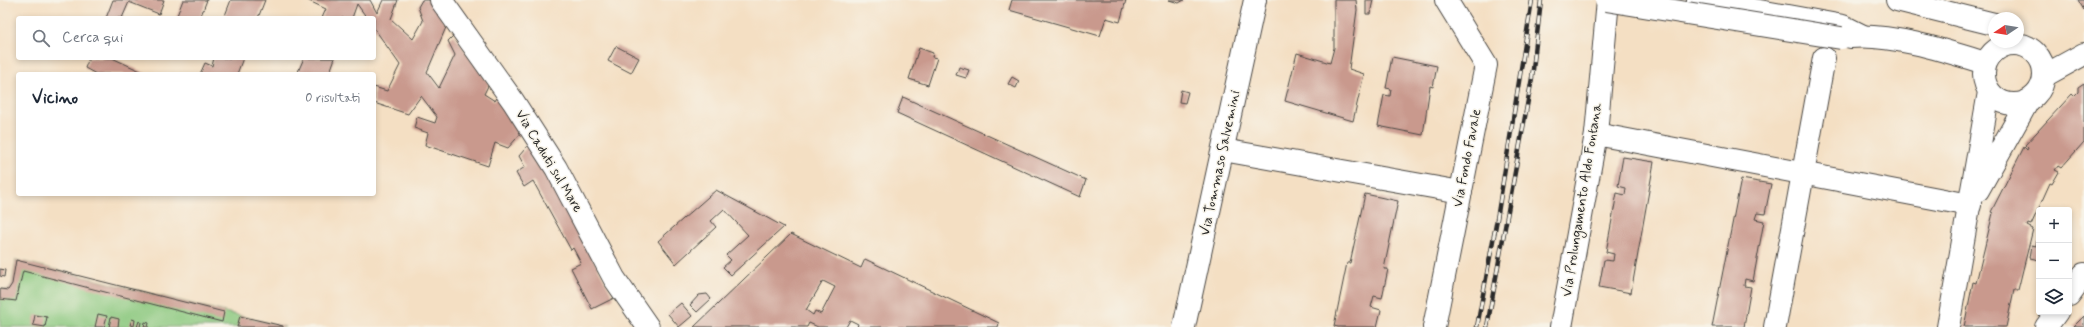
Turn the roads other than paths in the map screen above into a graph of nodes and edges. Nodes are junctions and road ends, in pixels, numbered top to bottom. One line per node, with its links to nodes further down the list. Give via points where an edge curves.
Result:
1 (441, 0): 23 (street, Via Caduti sul Mare, via 513,100 556,168 614,278)
2 (1255, 0): 16 (street, Via Tommaso Salvemini)
3 (1446, 0): 18 (street, Via Fondo Favale, via 1486,65)
4 (1607, 0): 8 (street, bridge); 15 (street, Via Prolungamento Aldo Fontana)
5 (1698, 0): 8 (street)
6 (1897, 0): 7 (street)
7 (1988, 23)
8 (1842, 32): 11 (street, via 1937,48)
9 (2084, 54): 12 (street)
10 (1824, 58): 17 (street)
11 (1985, 63): 12 (street, via 1998,48 2011,43 2018,44 2030,48 2039,57); 13 (street, via 1984,78)
12 (2044, 76): 14 (street, via 2038,93)
13 (1990, 92): 14 (street, via 1996,99 2010,104); 19 (street)
14 (2028, 101): 19 (street)
15 (1596, 134): 17 (street); 26 (street, Via Prolungamento Aldo Fontana)
16 (1223, 150): 18 (street); 24 (street, Via Tommaso Salvemini)
17 (1803, 172): 19 (street); 27 (street)
18 (1461, 192): 25 (street, Via Fondo Favale)
19 (1970, 205): 28 (street)
20 (2084, 274): 21 (street)
21 (2072, 291)
22 (2055, 315): 29 (street)
23 (648, 327)
24 (1184, 327)
25 (1434, 327)
26 (1561, 327)
27 (1774, 327)
28 (1948, 327)
29 (2046, 327)

